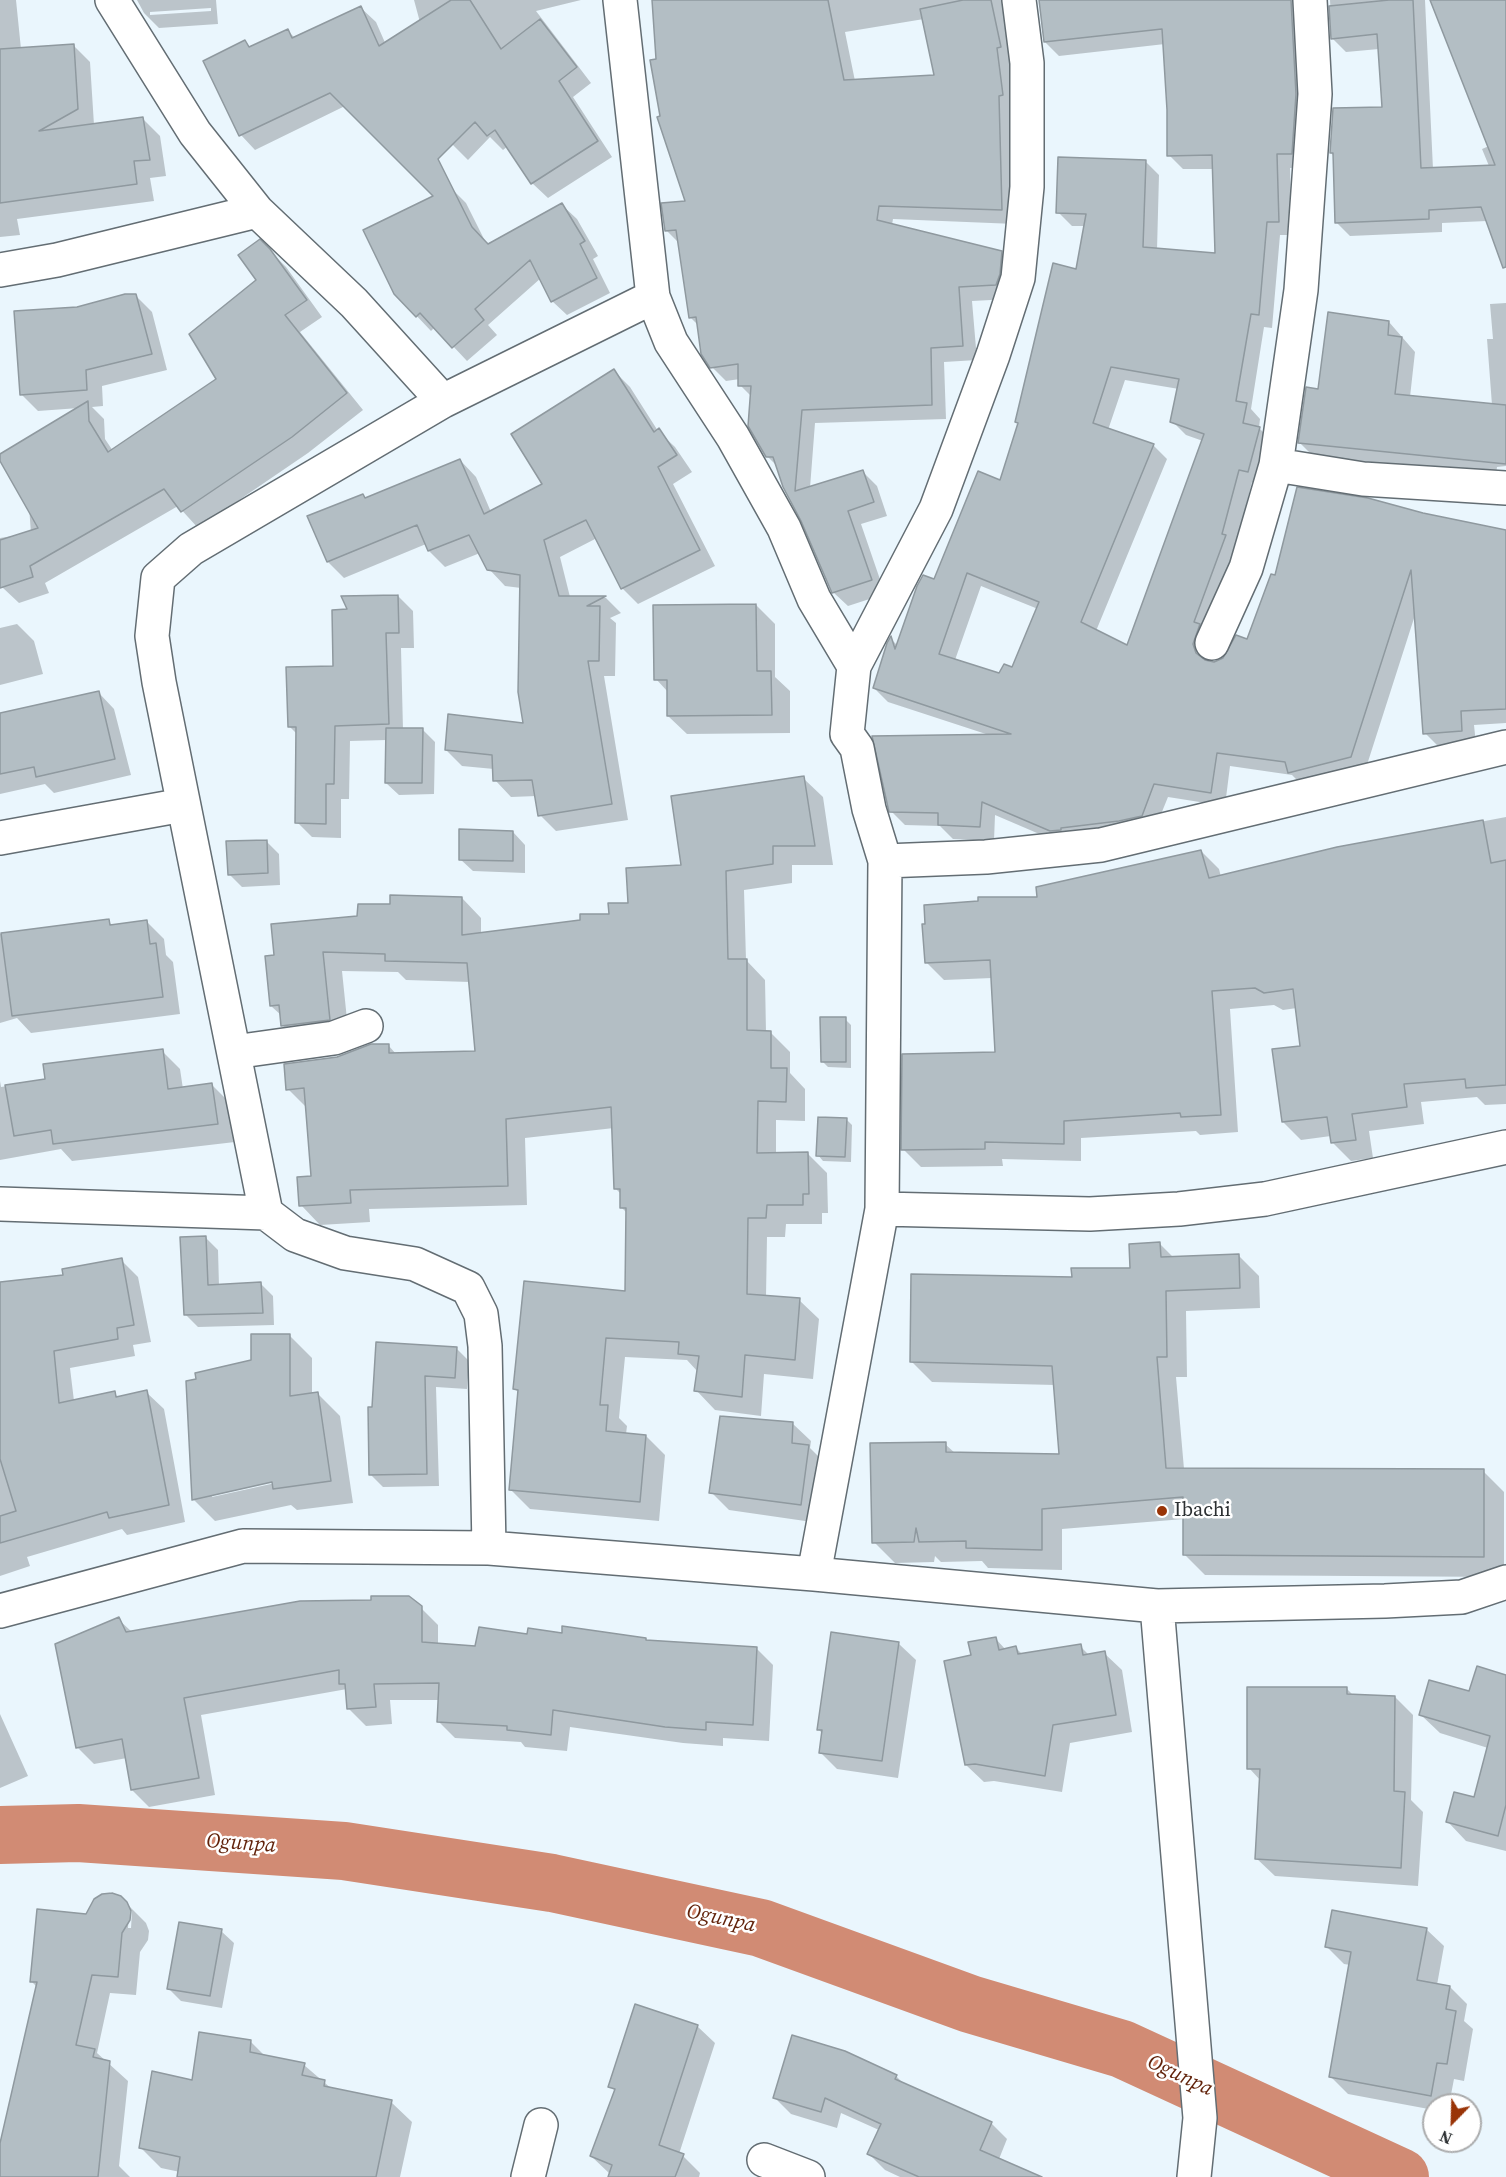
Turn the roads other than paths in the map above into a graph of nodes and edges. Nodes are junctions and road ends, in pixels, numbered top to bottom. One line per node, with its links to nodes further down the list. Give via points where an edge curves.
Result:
1 (112, 0): 5 (street, via 195,133)
2 (620, 0): 7 (street)
3 (1019, 0): 12 (street, via 1028,63 1027,187 1018,278 936,509)
4 (1310, 0): 9 (street, via 1315,94 1301,290)
5 (257, 211): 6 (street, via 57,260); 8 (street, via 354,303)
6 (0, 270)
7 (653, 297): 8 (street); 12 (street, via 671,342 739,447 783,528 814,599)
8 (443, 401): 14 (street, via 191,549 158,578 152,636)
9 (1276, 465): 10 (street, via 1363,479); 11 (street, via 1246,568)
10 (1506, 488)
11 (1212, 643)
12 (854, 666): 16 (street, via 847,734 857,748)
13 (1506, 747): 16 (street, via 1101,845)
14 (183, 805): 15 (street); 18 (street)
15 (0, 838)
16 (885, 861): 21 (street)
17 (366, 1026): 18 (street, via 334,1038)
18 (234, 1052): 22 (street)
19 (1506, 1147): 21 (street, via 1265,1199 1179,1209 1090,1214)
20 (0, 1204): 22 (street)
21 (882, 1209): 24 (street)
22 (266, 1213): 23 (street, via 295,1235 345,1253 415,1264 468,1288 481,1314 485,1346)
23 (489, 1548): 24 (street); 27 (street, via 243,1546)
24 (814, 1574): 26 (street)
25 (1506, 1582): 26 (street, via 1462,1597)
26 (1157, 1606): 32 (street, via 1200,2118)
27 (0, 1611)
28 (540, 2126): 30 (street)
29 (764, 2160): 31 (street)
30 (528, 2177)
31 (808, 2177)
32 (1194, 2177)

